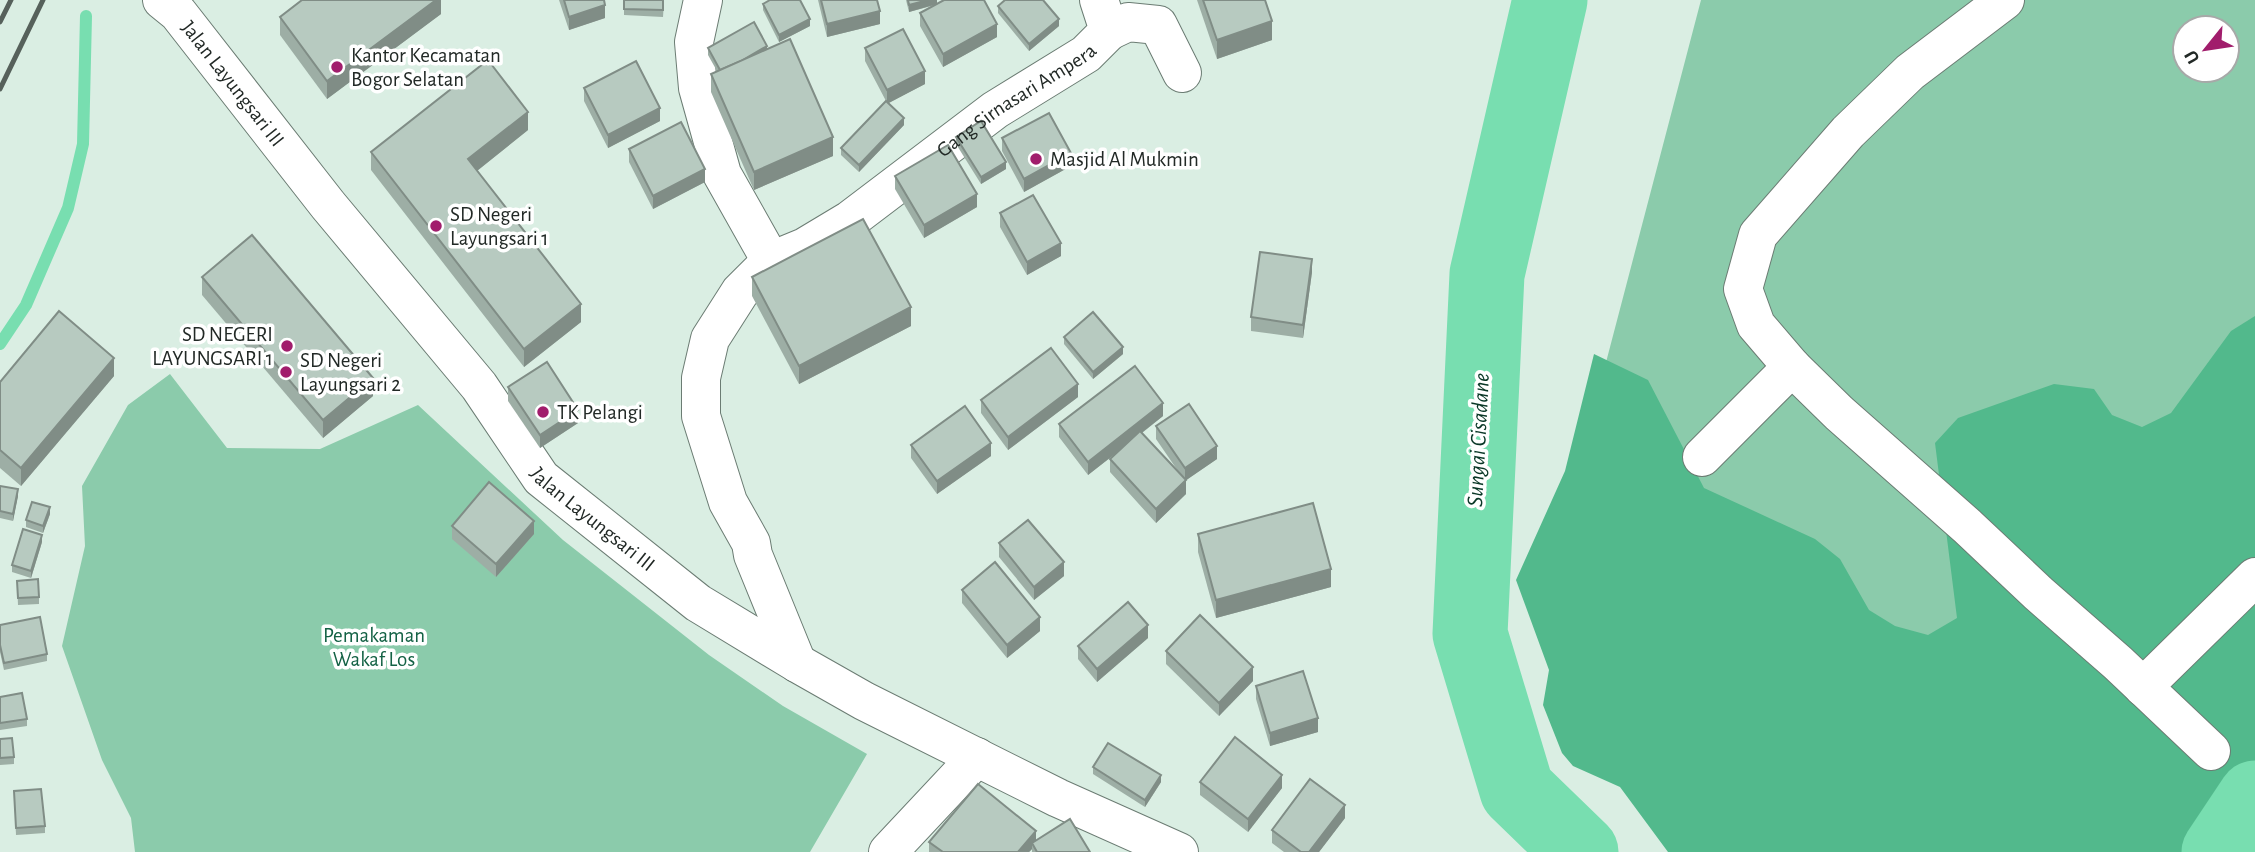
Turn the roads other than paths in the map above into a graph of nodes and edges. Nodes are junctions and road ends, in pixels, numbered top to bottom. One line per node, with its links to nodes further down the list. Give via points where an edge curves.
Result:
1 (702, 0): 6 (street, via 694,42 698,88 722,174)
2 (2005, 0): 7 (street, via 1910,72 1848,132 1758,235 1743,289 1756,325)
3 (176, 4): 10 (street, Jalan Layungsari III, via 336,215 479,386 541,478 698,603)
4 (1104, 16): 5 (street, via 1158,25); 6 (street, Gang Sirnasari Ampera, via 1086,54 995,110 850,220)
5 (1182, 73)
6 (771, 261): 10 (street, Gang Sirnasari Ampera, via 740,292 710,339 701,378 701,416 728,502 751,544)
7 (1793, 367): 8 (street); 11 (street)
8 (1702, 457)
9 (2255, 577): 11 (street)
10 (797, 663): 13 (street, Jalan Layungsari III)
11 (2143, 687): 12 (street)
12 (2211, 751)
13 (977, 757): 14 (street); 15 (street, Jalan Layungsari III)
14 (888, 852)
15 (1179, 852)

